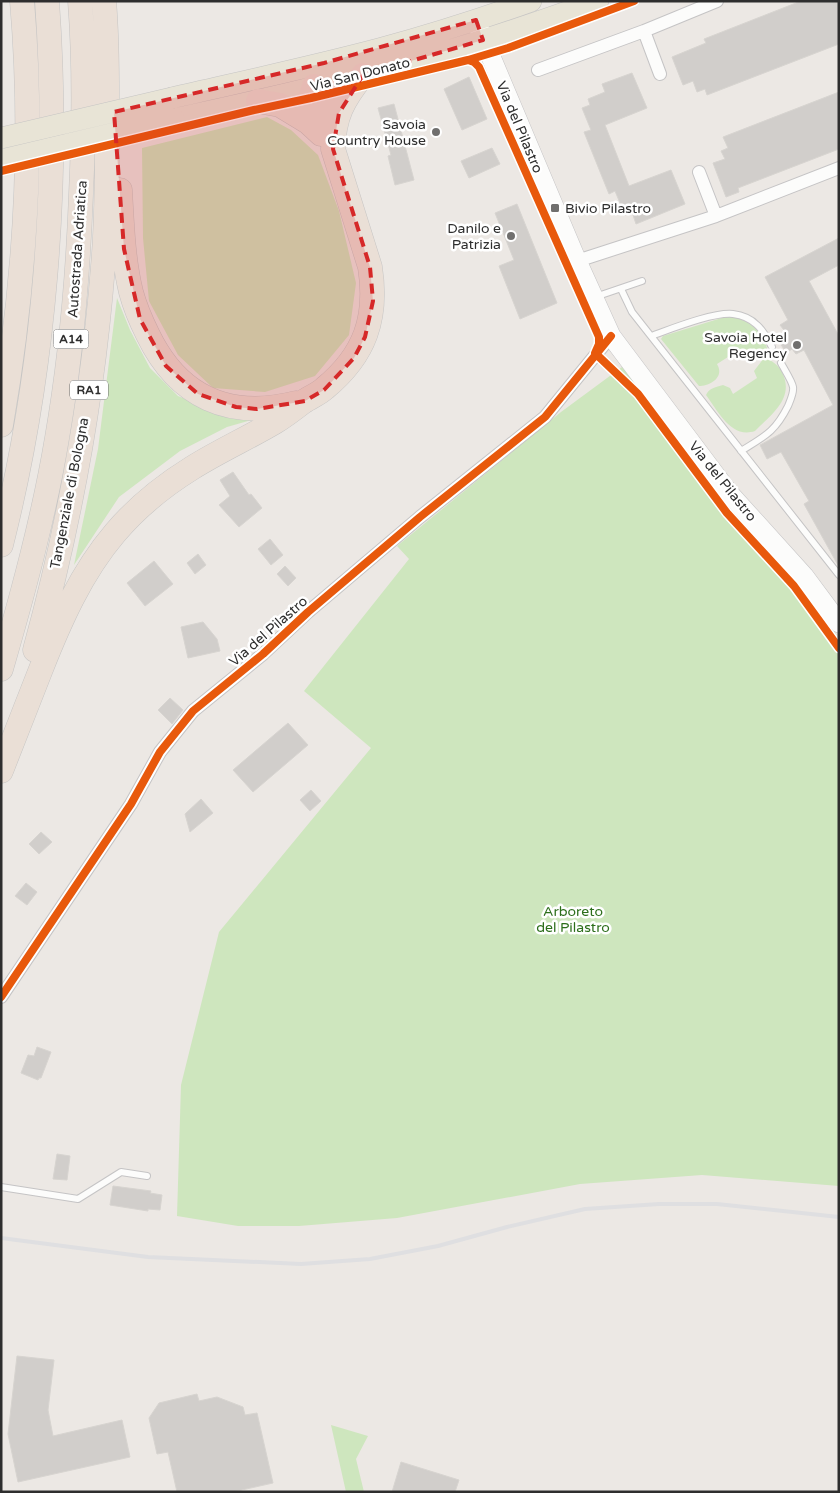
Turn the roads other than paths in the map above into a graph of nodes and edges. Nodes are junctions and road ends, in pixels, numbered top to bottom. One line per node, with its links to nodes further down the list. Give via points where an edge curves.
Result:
1 (9, 1): 24 (highway)
2 (22, 1): 24 (highway, via 27,101)
3 (47, 1): 37 (highway, A14, via 52,166 46,265 36,364)
4 (80, 1): 40 (highway, Autostrada Adriatica / A14, via 83,162 68,368 42,513)
5 (104, 1): 12 (highway, Tangenziale di Bologna / RA1)
6 (532, 1): 9 (main road, Via San Donato)
7 (598, 1): 11 (main road, Via San Donato)
8 (717, 1): 10 (street)
9 (476, 20): 11 (street, Via del Pilastro); 16 (main road, Via San Donato, via 380,48)
10 (644, 31): 13 (street); 14 (street)
11 (483, 40): 15 (main road, Via San Donato); 26 (street, Via del Pilastro)
12 (107, 44): 34 (highway, via 126,265 140,320 153,346 182,382 215,401 257,409); 41 (highway, Tangenziale di Bologna / RA1, via 103,267 92,368 60,546)
13 (538, 70)
14 (660, 74)
15 (363, 75): 16 (main road, Via San Donato); 20 (highway, via 344,103)
16 (311, 76): 17 (main road, Via San Donato); 18 (main road, Via San Donato); 20 (highway, via 327,95 333,116)
17 (258, 101): 18 (main road, Via San Donato); 20 (highway, via 280,105)
18 (173, 108): 19 (main road, Via San Donato, bridge); 21 (main road, Via San Donato, bridge)
19 (1, 138)
20 (329, 138): 34 (highway, via 370,267 373,301 365,337 354,358 324,390)
21 (1, 160)
22 (839, 168): 25 (street)
23 (699, 172): 25 (street)
24 (26, 192): 35 (highway, via 18,310)
25 (716, 216): 26 (street)
26 (578, 261): 29 (street, Via del Pilastro)
27 (642, 281): 28 (lane)
28 (621, 289): 29 (lane); 31 (lane, via 632,312)
29 (594, 298): 30 (street, Via del Pilastro)
30 (611, 336): 39 (street, Via del Pilastro, via 729,493 804,576); 42 (street, Via del Pilastro, via 545,417 413,523 193,711 160,752 131,804)
31 (651, 336): 32 (lane, via 731,313 758,326); 36 (lane)
32 (772, 347)
33 (781, 363): 36 (lane, via 793,387 790,401 774,430)
34 (305, 401): 41 (highway, via 275,422 172,481 114,534 88,569 59,624)
35 (1, 424)
36 (741, 451): 38 (lane)
37 (1, 545)
38 (839, 575)
39 (839, 623)
40 (1, 669)
41 (1, 771)
42 (1, 997)
43 (147, 1176): 44 (lane, via 121,1172 78,1199)
44 (1, 1186)

